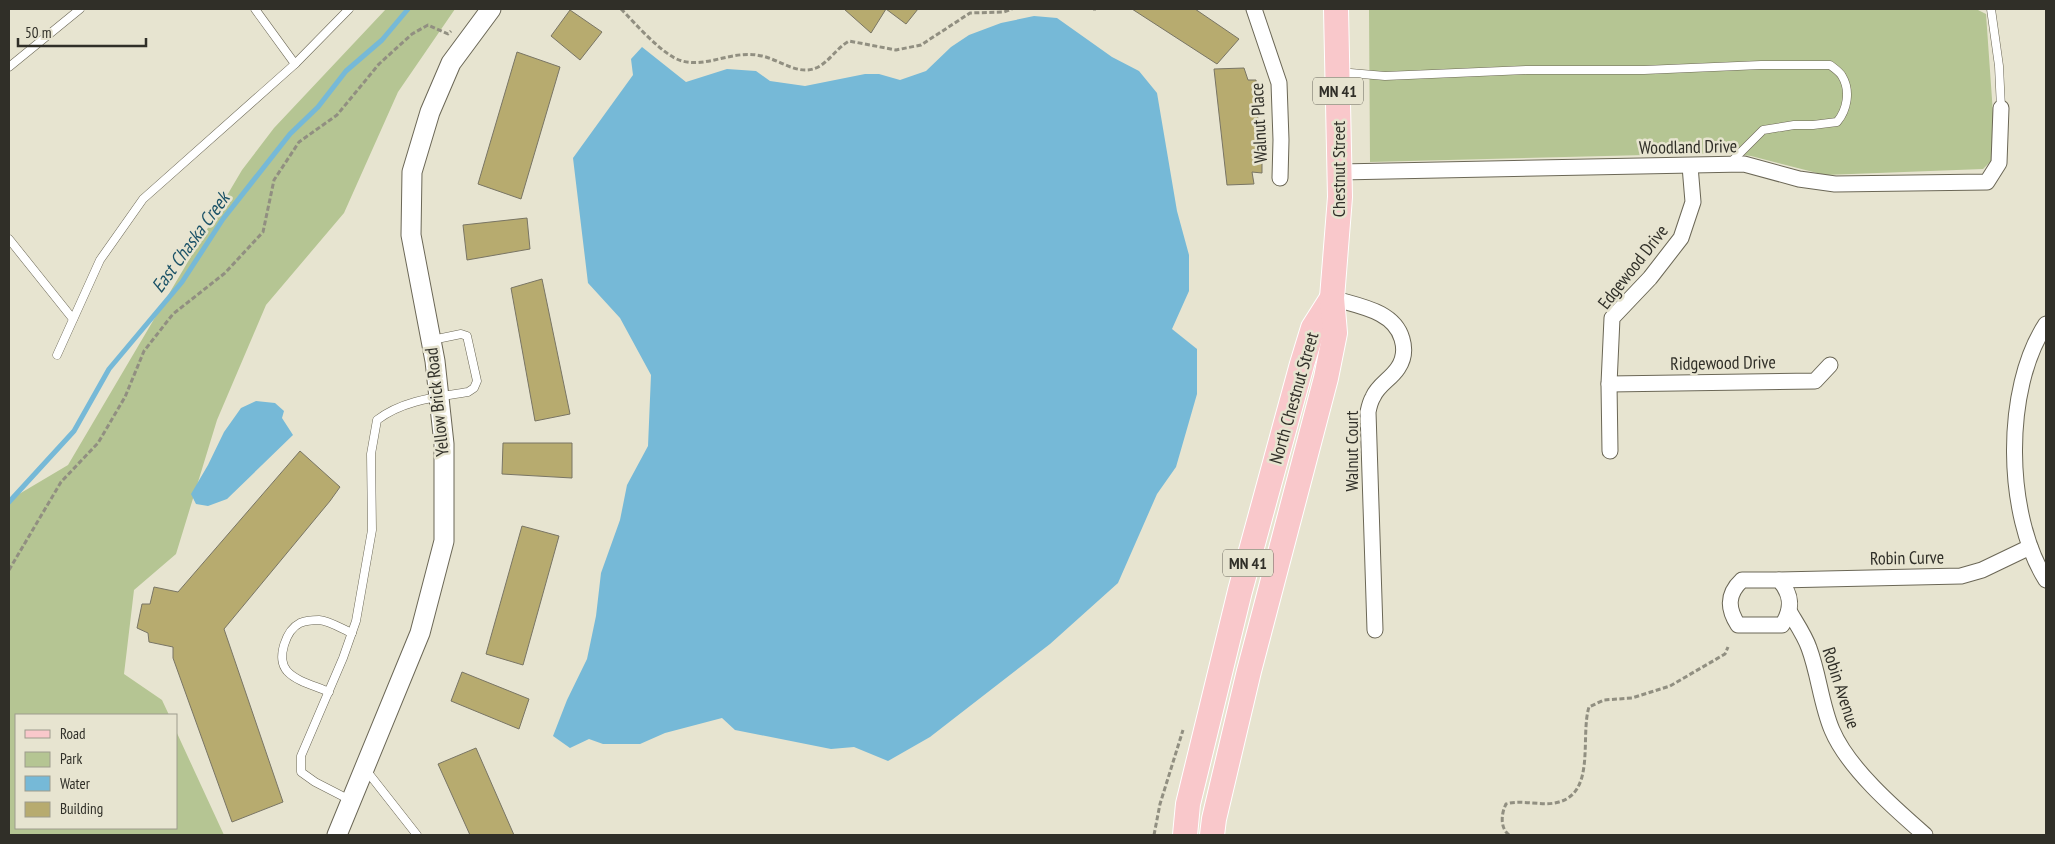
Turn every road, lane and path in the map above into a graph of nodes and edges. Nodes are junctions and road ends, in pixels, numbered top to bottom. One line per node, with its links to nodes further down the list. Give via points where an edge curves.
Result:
1 (80, 9): 12 (lane)
2 (255, 9): 11 (lane)
3 (349, 9): 11 (lane)
4 (490, 9): 23 (street, Yellow Brick Road, via 451,63 430,112 412,172 411,234)
5 (621, 9): 6 (path, via 659,47 682,61 707,62 739,53 762,56 799,70 820,66 849,41 896,50 921,46 970,13)
6 (1012, 9)
7 (1254, 9): 18 (street, Walnut Place, via 1279,83)
8 (1336, 9): 13 (main road, Chestnut Street / MN 41)
9 (1991, 9): 14 (lane)
10 (453, 28): 30 (path, via 448,34 428,25 412,34 379,64 338,115 299,142 274,180 263,232 225,274 173,314 144,350 125,396 98,442 61,482)
11 (296, 64): 21 (lane, via 143,199 100,260)
12 (9, 67)
13 (1337, 72): 15 (lane, via 1385,76 1830,65 1842,76 1848,95 1844,114 1837,122 1763,130); 17 (main road, Chestnut Street / MN 41)
14 (2001, 108): 15 (street, Woodland Drive, via 1999,163 1987,182 1836,184 1799,179 1744,164)
15 (1728, 164): 16 (street, Woodland Drive)
16 (1690, 166): 17 (street, Woodland Drive); 26 (street, Edgewood Drive, via 1693,202 1681,238 1650,278 1612,318)
17 (1340, 172): 20 (main road, Chestnut Street / MN 41)
18 (1280, 178)
19 (9, 240): 21 (lane)
20 (1332, 298): 34 (street, Walnut Court, via 1389,318 1397,326 1404,344 1404,356 1399,366 1392,378 1373,396 1368,412); 42 (main road, North Chestnut Street / MN 41, via 1313,328 1289,411 1240,591 1188,804); 43 (main road, North Chestnut Street / MN 41, via 1335,333 1326,378 1249,671)
21 (73, 319): 24 (lane)
22 (2046, 324): 29 (street, via 2024,377 2015,437 2018,499)
23 (431, 340): 27 (street, Yellow Brick Road); 27 (lane, via 461,334 468,336 477,381 468,392)
24 (57, 355)
25 (1830, 366): 26 (street, Ridgewood Drive, via 1815,381)
26 (1609, 384): 28 (street, Edgewood Drive)
27 (438, 397): 35 (lane, via 390,410 377,420 371,454 372,530); 38 (street, Yellow Brick Road, via 444,444 444,541 420,633)
28 (1610, 451)
29 (2030, 547): 31 (street, Robin Curve, via 1982,570 1961,576); 32 (street)
30 (9, 570)
31 (1779, 580): 33 (street, via 1790,596); 33 (street, Robin Curve, via 1742,580 1731,596 1731,615 1738,625 1782,625)
32 (2046, 580)
33 (1789, 611): 45 (street, Robin Avenue, via 1809,648 1832,730 1848,759)
34 (1375, 630)
35 (352, 633): 37 (lane); 37 (lane, via 317,620 299,623 286,638 283,657 287,670 298,679)
36 (1728, 647): 44 (path, via 1725,654 1670,686 1632,698 1604,700 1589,707 1585,720 1582,780 1578,790 1569,799 1556,803 1506,804 1502,811 1503,824)
37 (329, 692): 39 (lane, via 301,756 301,772)
38 (365, 768): 39 (street, Yellow Brick Road); 41 (lane)
39 (350, 800): 40 (street, Yellow Brick Road)
40 (337, 835)
41 (417, 835)
42 (1184, 835)
43 (1212, 835)
44 (1509, 835)
45 (1925, 835)

